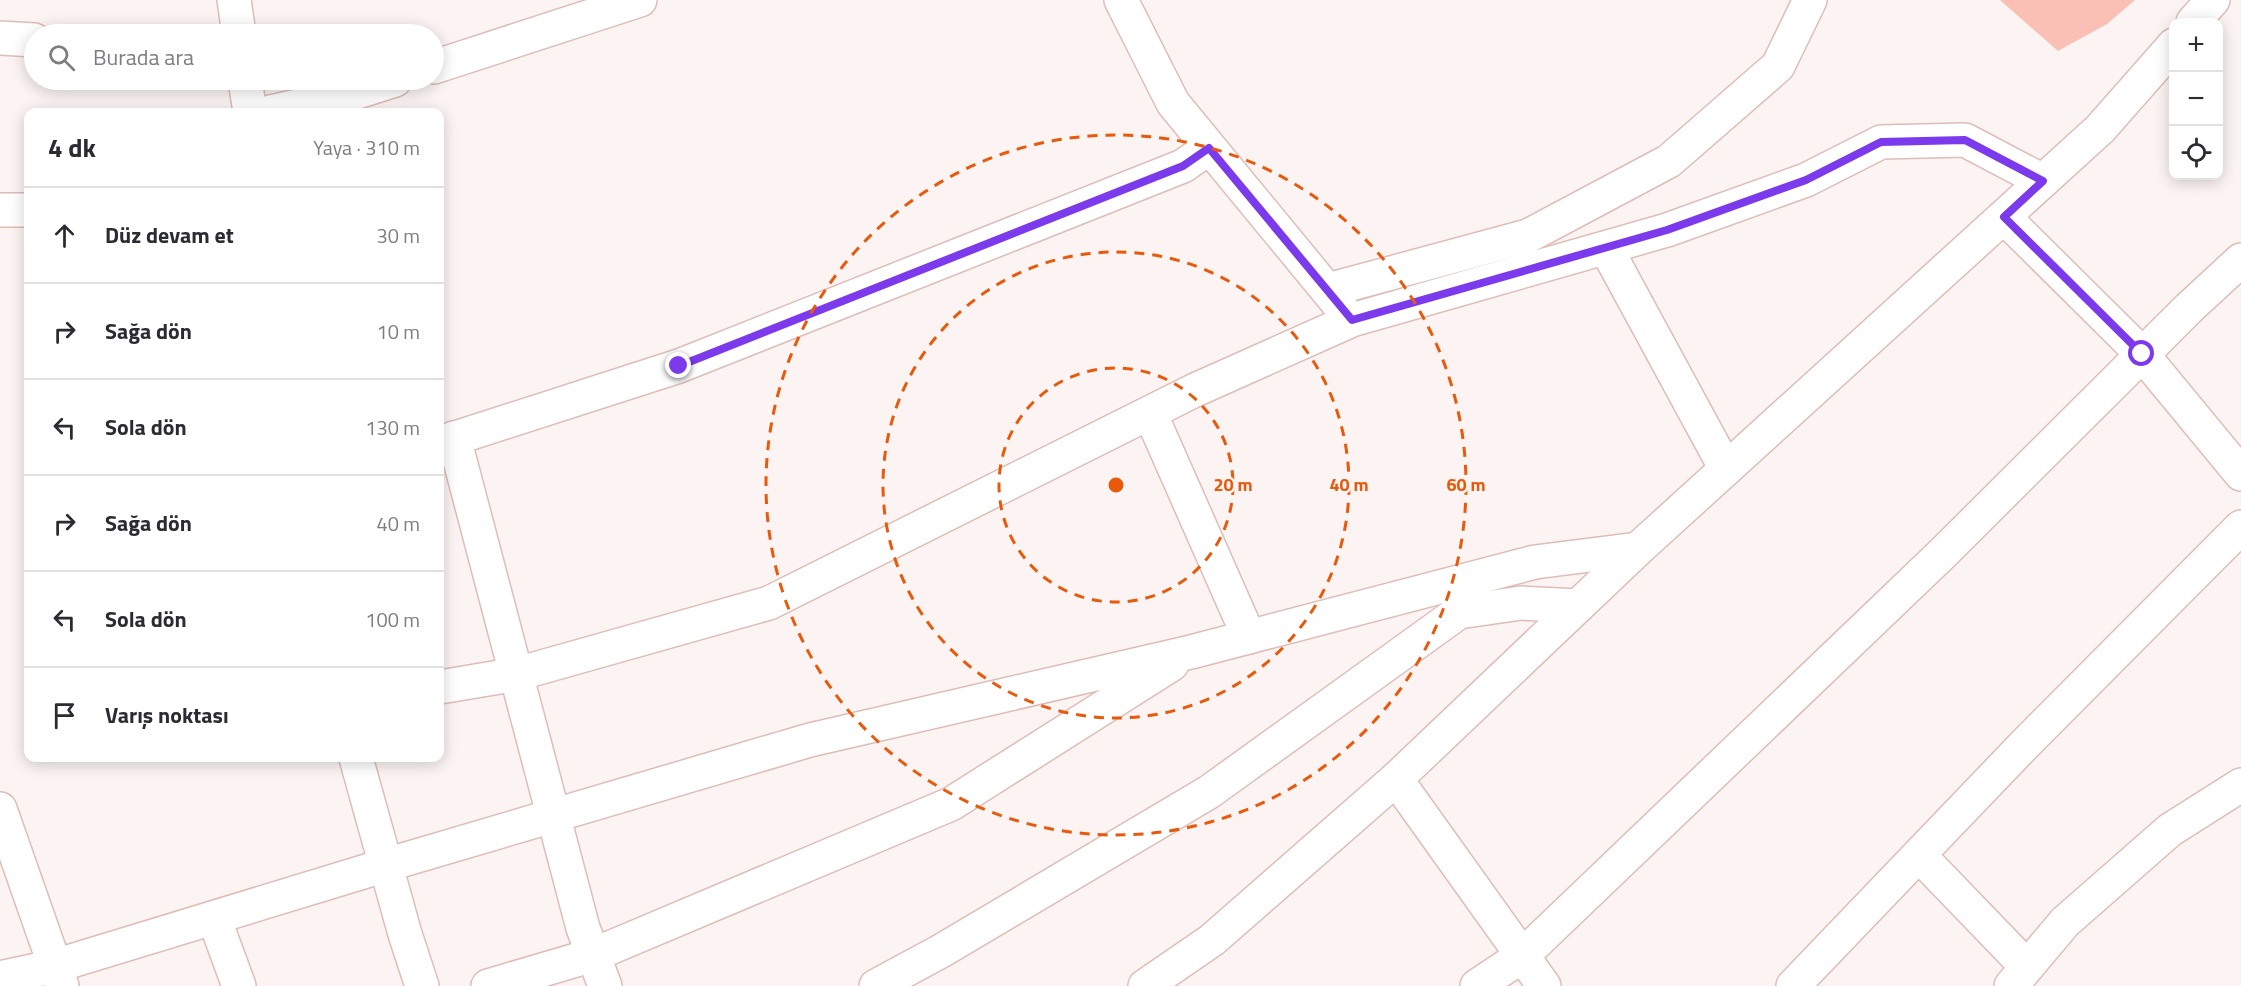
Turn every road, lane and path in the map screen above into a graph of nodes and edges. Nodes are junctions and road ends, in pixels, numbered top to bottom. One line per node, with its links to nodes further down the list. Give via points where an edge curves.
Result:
1 (234, 0): 7 (street)
2 (640, 0): 11 (street)
3 (1121, 0): 16 (street, via 1173,103)
4 (1810, 0): 23 (street, via 1778,66 1669,161 1528,236)
5 (2213, 0): 6 (street)
6 (2197, 18)
7 (238, 24)
8 (0, 38): 9 (street)
9 (24, 39)
10 (2169, 51): 17 (street, via 2100,129)
11 (444, 64)
12 (247, 90): 14 (street)
13 (363, 90): 15 (street)
14 (249, 108)
15 (288, 108)
16 (1209, 148): 23 (street); 27 (street, via 1183,166 679,366)
17 (2043, 181): 20 (street); 21 (street, via 1965,140 1881,142 1806,180)
18 (0, 210): 19 (street)
19 (24, 210)
20 (2004, 217): 25 (street); 28 (street)
21 (1606, 248): 24 (street); 28 (street)
22 (2241, 260): 25 (street)
23 (1328, 290): 24 (street)
24 (1352, 320): 26 (street)
25 (2142, 354): 29 (street); 46 (street, via 1942,554)
26 (1150, 413): 33 (street); 35 (street, via 769,603)
27 (447, 441): 35 (street)
28 (1726, 469): 31 (street)
29 (2241, 474)
30 (2241, 527): 42 (street)
31 (1638, 549): 32 (street); 33 (street, via 1534,562)
32 (1578, 606): 38 (street); 54 (street, via 1521,603 1459,612 1209,792)
33 (1249, 637): 34 (street)
34 (1191, 652): 41 (street, via 810,740); 45 (street, via 951,804)
35 (517, 674): 36 (street); 41 (street)
36 (444, 686)
37 (357, 762): 43 (street)
38 (1396, 779): 46 (street); 55 (street, via 1212,940)
39 (2241, 785): 48 (street, via 2170,830 2065,922)
40 (0, 809): 47 (street)
41 (554, 815): 43 (street); 45 (street)
42 (1919, 855): 48 (street); 58 (street)
43 (386, 865): 44 (street); 51 (street)
44 (214, 918): 47 (street); 50 (street)
45 (593, 955): 52 (street); 53 (street)
46 (1522, 956): 56 (street); 57 (street)
47 (59, 976): 49 (street)
48 (2019, 976)
49 (0, 978)
50 (239, 986)
51 (422, 986)
52 (488, 986)
53 (605, 986)
54 (876, 986)
55 (1146, 986)
56 (1478, 986)
57 (1544, 986)
58 (1793, 986)

